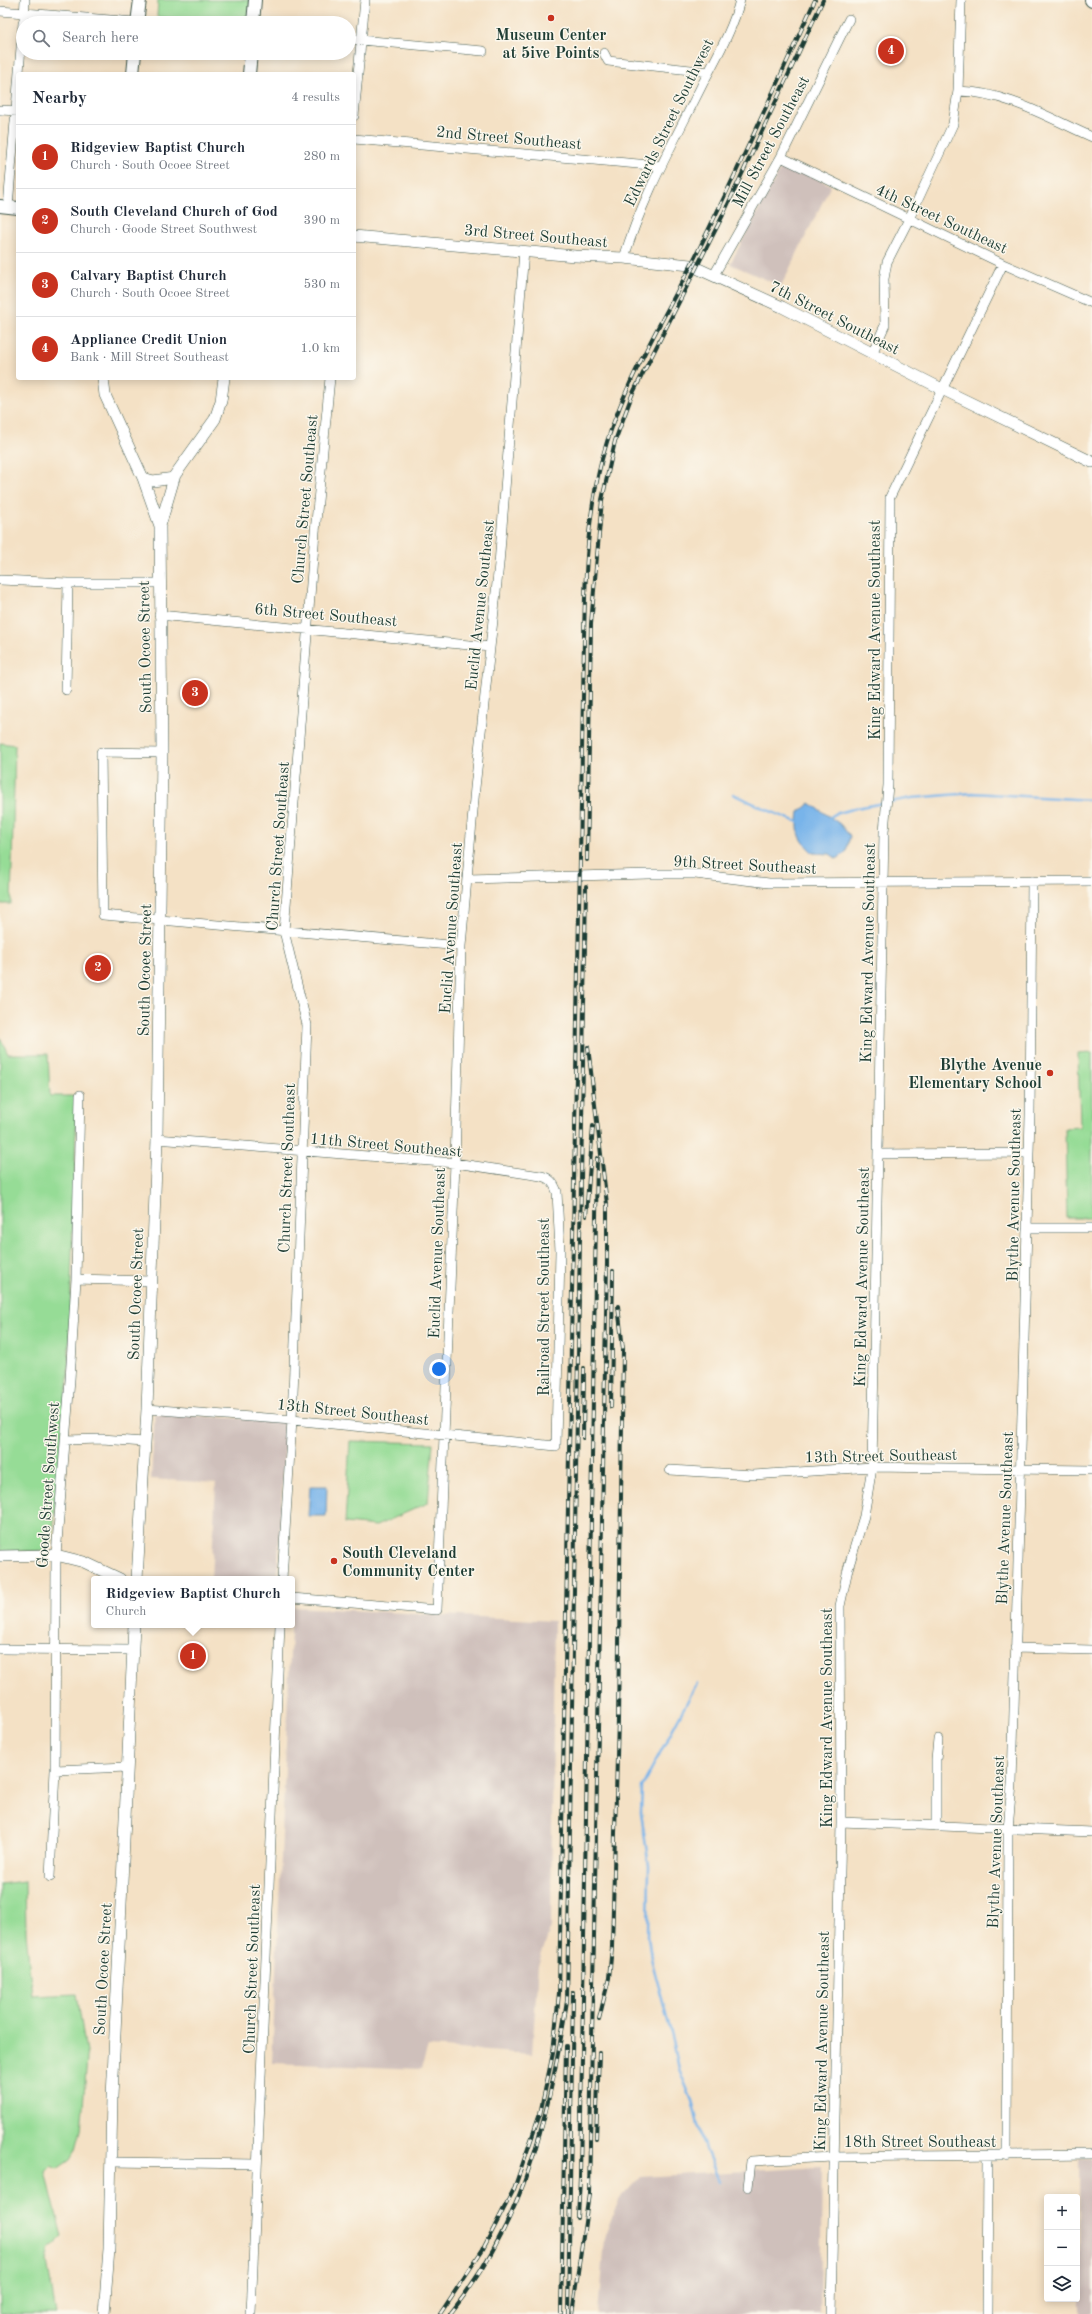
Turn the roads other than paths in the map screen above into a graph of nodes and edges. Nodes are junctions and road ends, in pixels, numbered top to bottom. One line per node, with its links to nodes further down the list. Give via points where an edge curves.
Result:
1 (25, 0): 8 (street)
2 (140, 0): 11 (main road)
3 (255, 0): 12 (main road)
4 (365, 0): 15 (street)
5 (740, 0): 24 (street, Edwards Street Southwest, via 731,28)
6 (961, 0): 26 (street)
7 (0, 11): 8 (street)
8 (24, 12): 9 (street); 10 (street)
9 (24, 16)
10 (67, 16)
11 (141, 16)
12 (254, 16)
13 (849, 19): 31 (street, Mill Street Southeast)
14 (356, 40): 15 (street)
15 (360, 40): 16 (street); 25 (street)
16 (483, 51)
17 (604, 53): 24 (street, via 608,61)
18 (20, 60): 21 (street)
19 (134, 60): 22 (main road)
20 (250, 60): 23 (main road)
21 (19, 72)
22 (133, 72)
23 (249, 72)
24 (709, 72): 32 (street, Edwards Street Southwest)
25 (356, 91)
26 (958, 91): 29 (street, via 976,91 1002,97); 34 (street, via 953,124)
27 (0, 110): 28 (street)
28 (16, 111): 33 (street)
29 (1092, 137)
30 (356, 139): 32 (street, 2nd Street Southeast)
31 (781, 157): 34 (street, 4th Street Southeast); 39 (street, Mill Street Southeast)
32 (661, 166): 37 (street, Edwards Street Southwest, via 630,235)
33 (8, 207)
34 (909, 219): 38 (street, 4th Street Southeast); 41 (street, via 886,262 885,325)
35 (356, 236): 36 (street, 3rd Street Southeast)
36 (524, 251): 37 (street, 3rd Street Southeast); 55 (street, Euclid Avenue Southeast)
37 (624, 258): 39 (street, 3rd Street Southeast, via 690,265)
38 (1003, 264): 40 (street, 4th Street Southeast); 45 (street, King Edward Avenue Southeast)
39 (714, 275): 41 (street, 7th Street Southeast)
40 (1092, 302)
41 (872, 354): 45 (street, 7th Street Southeast)
42 (103, 380): 47 (street, via 105,396)
43 (224, 380): 48 (street, South Ocoee Street, via 215,419)
44 (330, 380): 54 (street, Church Street Southeast)
45 (942, 389): 46 (street); 61 (street, King Edward Avenue Southeast, via 890,497 888,785)
46 (1092, 462)
47 (143, 478): 48 (street, via 153,481); 49 (street)
48 (174, 478): 49 (street, South Ocoee Street)
49 (160, 526): 52 (street, South Ocoee Street)
50 (0, 580): 51 (street)
51 (68, 583): 52 (street); 56 (street)
52 (159, 583): 53 (street, South Ocoee Street)
53 (159, 615): 54 (street, 6th Street Southeast); 57 (street, South Ocoee Street)
54 (308, 629): 55 (street, 6th Street Southeast); 63 (street, Church Street Southeast)
55 (490, 647): 58 (street, Euclid Avenue Southeast)
56 (66, 690)
57 (162, 753): 62 (street, South Ocoee Street); 62 (street, via 101,752 103,915)
58 (468, 879): 61 (street, 9th Street Southeast, via 687,874 769,883); 64 (street, Euclid Avenue Southeast)
59 (1032, 881): 60 (street, 9th Street Southeast); 61 (street, 9th Street Southeast); 68 (street, Blythe Avenue Southeast)
60 (1092, 881)
61 (883, 883): 69 (street, King Edward Avenue Southeast)
62 (161, 919): 63 (street); 66 (street, South Ocoee Street)
63 (284, 931): 64 (street); 67 (street, Church Street Southeast, via 307,1025)
64 (461, 946): 70 (street, Euclid Avenue Southeast)
65 (80, 1094): 74 (street, Goode Street Southwest)
66 (156, 1139): 67 (street, 11th Street Southeast); 75 (street, South Ocoee Street)
67 (302, 1152): 70 (street, 11th Street Southeast); 77 (street, Church Street Southeast)
68 (1028, 1153): 69 (street); 72 (street, Blythe Avenue Southeast)
69 (878, 1154): 82 (street, King Edward Avenue Southeast)
70 (455, 1163): 71 (street, 11th Street Southeast); 78 (street, Euclid Avenue Southeast)
71 (541, 1176): 81 (street, Railroad Street Southeast, via 555,1185 559,1221)
72 (1028, 1228): 73 (street); 83 (street, Blythe Avenue Southeast)
73 (1092, 1228)
74 (76, 1279): 75 (street); 79 (street, Goode Street Southwest)
75 (150, 1281): 76 (street, South Ocoee Street)
76 (147, 1409): 77 (street, 13th Street Southeast); 80 (street, South Ocoee Street)
77 (292, 1420): 78 (street, 13th Street Southeast); 90 (street, Church Street Southeast)
78 (444, 1435): 81 (street, 13th Street Southeast); 91 (street, Euclid Avenue Southeast, via 437,1610)
79 (65, 1440): 80 (street); 87 (street, Goode Street Southwest)
80 (144, 1442): 89 (street, South Ocoee Street)
81 (556, 1446)
82 (872, 1467): 83 (street, 13th Street Southeast); 84 (street, 13th Street Southeast, via 753,1475); 102 (street, King Edward Avenue Southeast, via 864,1516 840,1606)
83 (1021, 1469): 85 (street, 13th Street Southeast); 94 (street, Blythe Avenue Southeast)
84 (670, 1470)
85 (1092, 1470)
86 (0, 1556): 87 (street)
87 (56, 1556): 88 (street, via 84,1562); 96 (street, Goode Street Southwest)
88 (114, 1576)
89 (137, 1576)
90 (282, 1576)
91 (295, 1598)
92 (134, 1628): 97 (street, South Ocoee Street)
93 (280, 1628): 112 (street, Church Street Southeast)
94 (1014, 1648): 98 (street); 104 (street, Blythe Avenue Southeast, via 1012,1784)
95 (0, 1649): 96 (street)
96 (56, 1649): 97 (street); 101 (street, Goode Street Southwest)
97 (132, 1650): 100 (street, South Ocoee Street)
98 (1092, 1650)
99 (938, 1739): 103 (street)
100 (127, 1767): 101 (street); 111 (street, South Ocoee Street, via 112,2097)
101 (55, 1770): 106 (street, Goode Street Southwest)
102 (841, 1822): 103 (street); 110 (street, King Edward Avenue Southeast)
103 (936, 1826): 104 (street)
104 (1008, 1829): 105 (street); 109 (street, Blythe Avenue Southeast)
105 (1092, 1832)
106 (50, 1877)
107 (1092, 2154): 109 (street, 18th Street Southeast)
108 (988, 2156): 109 (street, 18th Street Southeast); 110 (street, 18th Street Southeast); 117 (street)
109 (1007, 2156)
110 (833, 2157): 113 (street, 18th Street Southeast, via 751,2161); 116 (street, King Edward Avenue Southeast)
111 (112, 2162): 112 (street); 114 (street, South Ocoee Street)
112 (257, 2164): 115 (street, Church Street Southeast)
113 (748, 2187)
114 (104, 2314)
115 (251, 2314)
116 (831, 2314)
117 (987, 2314)

